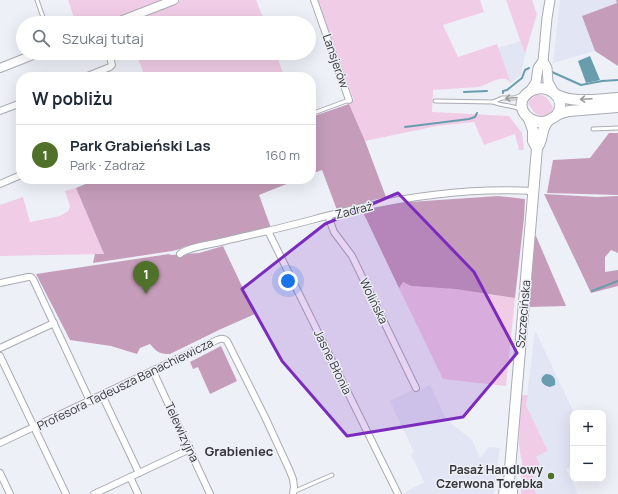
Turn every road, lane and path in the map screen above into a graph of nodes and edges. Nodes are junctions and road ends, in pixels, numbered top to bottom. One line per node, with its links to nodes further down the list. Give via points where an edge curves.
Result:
1 (37, 0): 5 (lane)
2 (174, 0): 6 (street)
3 (314, 0): 15 (street, Lansjerów)
4 (550, 0): 9 (main road)
5 (43, 16)
6 (133, 16)
7 (20, 60): 10 (street)
8 (111, 60): 11 (street, via 110,67)
9 (543, 61): 12 (main road); 13 (main road, via 547,68 548,82)
10 (0, 68)
11 (98, 72)
12 (530, 91): 13 (main road, via 540,88); 17 (lane, one-way to 17, via 517,97 502,98); 22 (main road, via 522,102 522,108)
13 (554, 93): 14 (main road, one-way to 13, via 570,100); 23 (main road, via 560,109)
14 (618, 98)
15 (349, 100): 21 (lane)
16 (435, 101): 17 (lane)
17 (493, 102): 22 (lane, via 514,106)
18 (16, 105): 20 (street)
19 (618, 107): 23 (main road, via 569,111)
20 (0, 111)
21 (316, 112)
22 (527, 115): 23 (main road, via 537,122); 26 (main road, Szczecińska)
23 (552, 119): 26 (main road, Szczecińska, via 544,127)
24 (618, 128): 25 (lane)
25 (593, 129)
26 (537, 148): 29 (main road, Szczecińska)
27 (16, 177): 28 (street)
28 (0, 184)
29 (533, 191): 30 (street, Zadraż, via 473,191 428,196); 48 (main road, Szczecińska)
30 (328, 216): 31 (street, Zadraż); 38 (street, Wolińska, via 334,232 352,256)
31 (268, 231): 32 (street, Zadraż, via 186,250); 55 (street, Jasne Błonia)
32 (180, 254)
33 (0, 283): 34 (street, via 32,277)
34 (54, 323): 35 (street); 40 (street)
35 (0, 348)
36 (0, 356): 41 (street)
37 (153, 371): 39 (street, Profesora Tadeusza Banachiewicza); 43 (street, Telewizyjna); 49 (street, Profesora Tadeusza Banachiewicza, via 221,338 225,339 289,469 293,479)
38 (416, 388)
39 (102, 395): 40 (street, Profesora Tadeusza Banachiewicza); 45 (street)
40 (90, 401): 41 (street, Profesora Tadeusza Banachiewicza)
41 (34, 427): 42 (street, Profesora Tadeusza Banachiewicza); 51 (street)
42 (0, 443)
43 (190, 449): 45 (street); 54 (street, Telewizyjna)
44 (0, 473): 50 (street)
45 (139, 473): 47 (street)
46 (332, 475): 49 (lane)
47 (130, 477): 52 (street); 53 (street)
48 (509, 481): 56 (main road, Szczecińska); 57 (main road, Szczecińska)
49 (293, 493)
50 (10, 494)
51 (66, 494)
52 (94, 494)
53 (138, 494)
54 (210, 494)
55 (398, 494)
56 (504, 494)
57 (512, 494)

